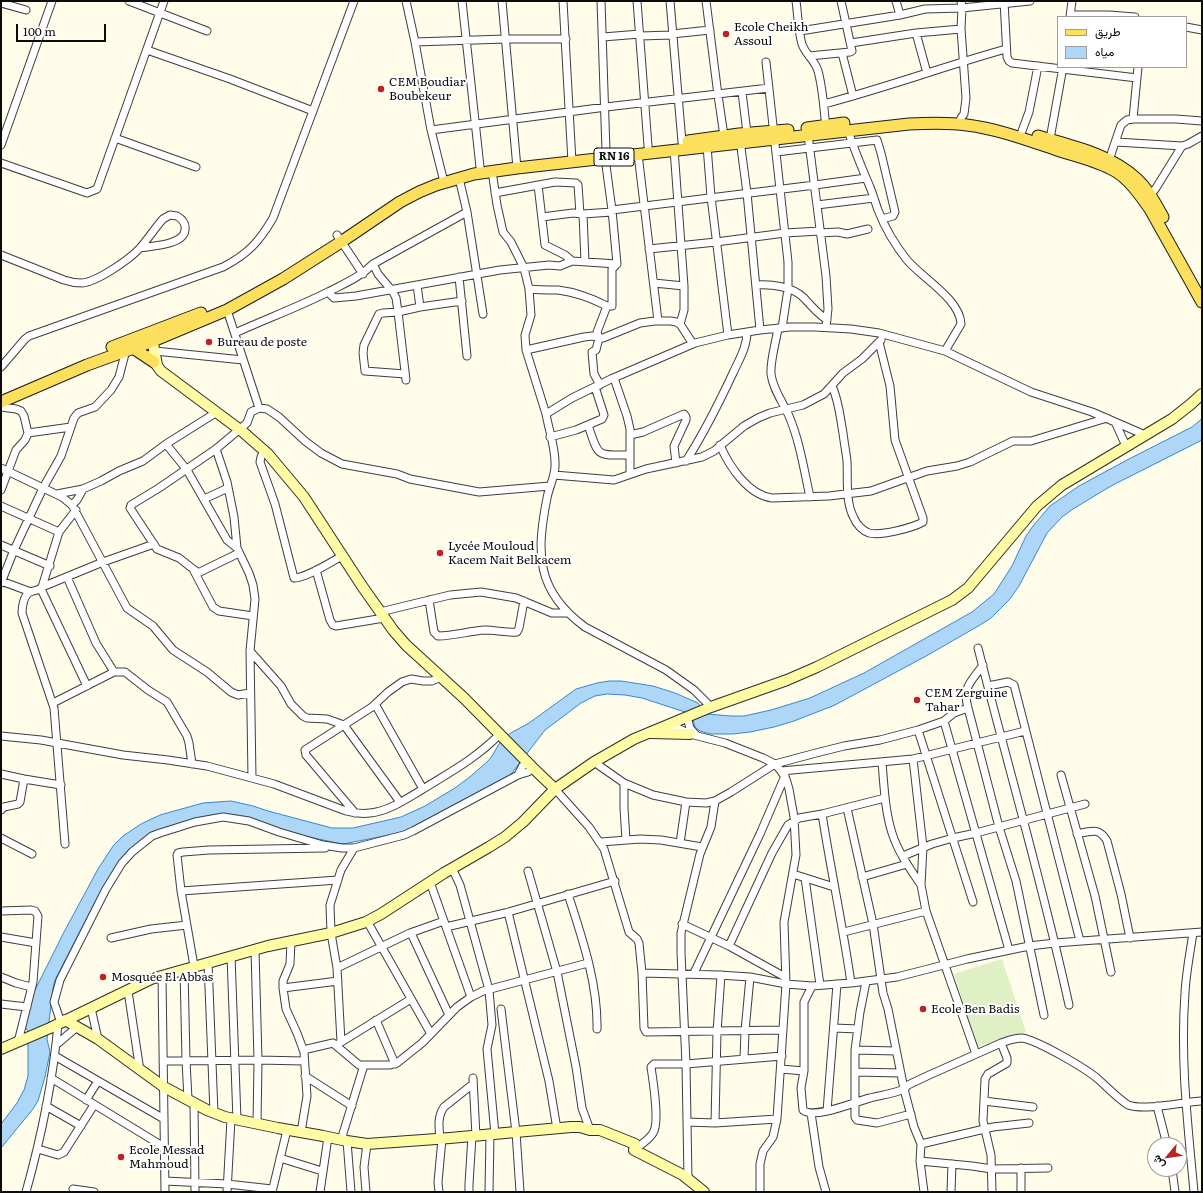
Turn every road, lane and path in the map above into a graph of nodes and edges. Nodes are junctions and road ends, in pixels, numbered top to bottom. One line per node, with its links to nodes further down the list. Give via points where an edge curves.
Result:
1 (52, 1): 84 (street)
2 (129, 1): 22 (street)
3 (164, 1): 22 (street)
4 (354, 1): 62 (street)
5 (406, 1): 40 (street)
6 (462, 1): 39 (street)
7 (502, 1): 38 (street)
8 (563, 1): 37 (street)
9 (601, 1): 36 (street)
10 (637, 1): 35 (street)
11 (670, 1): 34 (street)
12 (706, 1): 29 (street)
13 (796, 1): 32 (street)
14 (841, 1): 26 (street)
15 (896, 1): 23 (street)
16 (1030, 1): 19 (street)
17 (1072, 1): 24 (street)
18 (1, 3): 21 (street)
19 (1004, 3): 20 (street); 42 (street)
20 (962, 4): 23 (street); 28 (street)
21 (26, 10)
22 (160, 13): 31 (street); 43 (street)
23 (900, 15): 26 (street)
24 (1070, 16): 25 (street)
25 (1122, 16)
26 (846, 23): 32 (street); 41 (street)
27 (1187, 27): 30 (street)
28 (961, 29): 33 (street); 46 (street)
29 (710, 30): 34 (street); 56 (street)
30 (1202, 30)
31 (207, 31)
32 (800, 31): 45 (street, via 802,45)
33 (916, 33): 41 (street); 52 (street)
34 (672, 34): 35 (street); 58 (street)
35 (640, 35): 36 (street); 59 (street)
36 (603, 37): 61 (street)
37 (566, 38): 38 (street); 63 (street)
38 (505, 39): 39 (street); 65 (street)
39 (467, 40): 40 (street); 68 (street)
40 (415, 42): 71 (street)
41 (851, 43): 44 (street, via 851,52)
42 (1006, 49): 46 (street); 48 (street, via 1008,61)
43 (147, 50): 62 (street); 79 (street)
44 (842, 53): 45 (street); 57 (street)
45 (809, 56): 60 (street, via 818,71)
46 (964, 61): 52 (street); 66 (street, via 966,98 964,114)
47 (766, 62): 54 (street)
48 (1038, 66): 49 (street); 73 (street, via 1029,112)
49 (1057, 68)
50 (1063, 68): 53 (street); 80 (street)
51 (1138, 68): 53 (street)
52 (927, 73): 57 (street)
53 (1137, 78): 64 (street)
54 (769, 88): 55 (street); 74 (street)
55 (742, 92): 56 (street); 78 (street)
56 (718, 95): 58 (street); 76 (street)
57 (852, 96): 60 (street)
58 (679, 98): 59 (street); 85 (street)
59 (645, 103): 61 (street); 86 (street)
60 (824, 104): 70 (street)
61 (606, 107): 63 (street); 91 (street)
62 (313, 111): 171 (street, via 273,218 259,241 238,260 29,336)
63 (570, 112): 65 (street); 93 (street)
64 (1133, 119): 67 (street); 82 (street, via 1123,123)
65 (513, 120): 68 (street); 96 (street)
66 (960, 121): 69 (main road, RN 16); 70 (main road, RN 16, via 937,116 904,117); 73 (main road, RN 16, via 988,122); 94 (main road, RN 16)
67 (1202, 121)
68 (476, 124): 71 (street); 98 (street)
69 (872, 127): 72 (main road, RN 16); 81 (street)
70 (826, 129): 72 (main road, RN 16); 74 (main road, RN 16); 75 (main road, RN 16)
71 (430, 130): 102 (street)
72 (848, 130): 83 (street)
73 (1022, 131): 80 (main road, RN 16)
74 (774, 135): 75 (main road, RN 16); 78 (main road, RN 16); 90 (street)
75 (808, 135): 89 (street)
76 (724, 136): 78 (main road, RN 16); 85 (main road, RN 16)
77 (1202, 136): 88 (street)
78 (742, 137): 87 (main road, RN 16); 107 (street)
79 (115, 138): 95 (street, via 97,189 87,193); 97 (street)
80 (1050, 139): 94 (main road, RN 16)
81 (877, 140): 83 (street); 118 (street, via 895,212 893,216)
82 (1116, 142): 88 (street); 94 (street)
83 (852, 143): 89 (street); 101 (street)
84 (1, 145)
85 (678, 145): 86 (main road, RN 16); 87 (main road, RN 16); 92 (main road, RN 16); 110 (street)
86 (648, 146): 91 (main road, RN 16)
87 (707, 146): 108 (street)
88 (1182, 146): 111 (street, via 1156,188)
89 (810, 148): 90 (street); 104 (street)
90 (776, 152): 105 (street)
91 (605, 154): 92 (main road, RN 16); 93 (main road, RN 16); 114 (street)
92 (638, 154): 113 (street)
93 (572, 159): 96 (main road, RN 16)
94 (1108, 163): 111 (main road, RN 16, via 1141,196)
95 (1, 164)
96 (517, 165): 98 (main road, RN 16); 99 (main road, RN 16)
97 (196, 167)
98 (480, 167): 102 (main road, RN 16)
99 (492, 171): 100 (main road, RN 16); 106 (street)
100 (459, 178): 102 (main road, RN 16); 115 (street)
101 (866, 178): 104 (street); 109 (street)
102 (443, 179): 123 (main road, RN 16)
103 (538, 185): 106 (street); 116 (street, via 555,182 576,183); 117 (street)
104 (815, 185): 105 (street); 112 (street)
105 (780, 189): 107 (street); 121 (street)
106 (495, 193): 133 (street, via 503,232)
107 (747, 193): 108 (street); 122 (street)
108 (711, 197): 110 (street); 124 (street)
109 (874, 198): 112 (street); 118 (street)
110 (679, 201): 113 (street); 125 (street)
111 (1152, 203): 141 (main road, RN 16); 147 (main road, RN 16)
112 (817, 205): 120 (street)
113 (643, 206): 114 (street); 127 (street)
114 (612, 211): 116 (street); 132 (street)
115 (467, 212): 131 (street); 135 (street)
116 (582, 214): 117 (street); 130 (street)
117 (542, 217): 129 (street, via 545,245 566,255)
118 (882, 219): 168 (street, via 887,231 908,261 930,280 959,313 961,324)
119 (868, 229): 120 (street, via 847,234)
120 (820, 232): 121 (street); 155 (street, via 826,276)
121 (785, 233): 122 (street); 144 (street)
122 (751, 238): 124 (street); 139 (street)
123 (339, 239): 134 (street); 150 (main road, RN 16, via 283,279); 167 (main road, RN 16, via 264,283 195,316)
124 (716, 242): 125 (street); 160 (street)
125 (682, 245): 127 (street); 140 (street)
126 (140, 248): 126 (street, via 164,245 178,239 185,231 184,222 177,216 167,216); 128 (street, via 100,276 82,283 64,280)
127 (648, 249): 137 (street)
128 (1, 255)
129 (572, 262): 130 (street); 133 (street, via 560,266)
130 (585, 262): 132 (street)
131 (373, 264): 134 (street); 142 (street)
132 (617, 264): 148 (street, via 612,269 612,306)
133 (524, 268): 135 (street); 143 (street)
134 (363, 274): 145 (street)
135 (476, 274): 136 (street); 152 (street)
136 (459, 277): 138 (street); 146 (street)
137 (654, 283): 140 (street); 153 (street)
138 (417, 285): 142 (street); 149 (street)
139 (756, 285): 144 (street, via 775,285); 157 (street)
140 (684, 286): 154 (street, via 684,310)
141 (1202, 287)
142 (390, 289): 145 (street, via 334,298); 151 (street)
143 (529, 289): 148 (street, via 574,293); 166 (street, via 531,315 525,335)
144 (788, 289): 155 (street, via 803,298); 156 (street)
145 (328, 292): 158 (street)
146 (462, 301): 149 (street); 169 (street)
147 (1202, 302)
148 (607, 306): 162 (street, via 597,332)
149 (420, 307): 151 (street)
150 (227, 310): 158 (street); 167 (main road, RN 16)
151 (398, 312): 151 (street, via 383,313 377,317 365,342 365,371 405,377)
152 (483, 314)
153 (658, 321): 154 (street); 162 (street, via 640,323)
154 (680, 324): 164 (street)
155 (826, 324): 156 (street); 161 (street)
156 (780, 328): 157 (street); 180 (street, via 771,375)
157 (760, 330): 159 (street)
158 (235, 332): 170 (street)
159 (747, 332): 160 (street); 198 (street, via 745,345 731,378)
160 (728, 335): 164 (street)
161 (886, 335): 163 (street); 168 (street)
162 (599, 338): 166 (street, via 584,337); 173 (street, via 596,350 592,352)
163 (879, 342): 174 (street); 205 (street, via 890,386 895,440)
164 (693, 344): 172 (street)
165 (135, 345): 167 (main road); 167 (main road, RN 16); 175 (main road, RN 16); 177 (main road, RN 16); 186 (street, via 116,384 95,407 78,413)
166 (526, 350): 182 (street)
167 (154, 351): 170 (street); 181 (main road, via 167,375)
168 (945, 351): 183 (street, via 1032,392)
169 (467, 356)
170 (243, 360): 179 (street)
171 (1, 367)
172 (614, 378): 173 (street); 189 (street, via 627,416)
173 (597, 386): 182 (street); 185 (street, via 603,417)
174 (832, 386): 180 (street, via 812,401); 212 (street, via 837,400 847,459)
175 (1, 394)
176 (1202, 394): 190 (main road, via 1172,419)
177 (1, 402)
178 (1, 407): 188 (street, via 21,411)
179 (259, 408): 187 (street, via 251,412 247,423); 206 (street, via 267,409 279,417 321,453 342,464 479,492)
180 (786, 410): 193 (street, via 770,413 750,422); 213 (street, via 798,445)
181 (217, 412): 187 (main road); 192 (street)
182 (546, 414): 191 (street)
183 (1107, 418): 184 (street); 205 (street, via 1031,441 1013,441 970,462)
184 (1116, 424): 190 (street); 194 (street)
185 (588, 425): 191 (street); 197 (street, via 600,454)
186 (71, 427): 188 (street); 207 (street, via 61,456)
187 (239, 429): 195 (street); 196 (main road)
188 (28, 433): 202 (street, via 16,450)
189 (630, 435): 197 (street); 199 (street, via 684,414 686,420 674,446)
190 (1145, 435): 194 (main road)
191 (550, 437): 204 (street, via 554,454)
192 (166, 444): 201 (street); 209 (street, via 143,461)
193 (720, 445): 198 (street, via 702,457); 213 (street, via 731,466 754,492 772,498)
194 (1126, 446): 247 (main road, via 1062,485 1037,506 972,584 952,600 817,667)
195 (216, 448): 201 (street); 208 (street)
196 (264, 451): 223 (main road, via 304,497); 226 (street, via 260,462 275,504 294,578)
197 (630, 455): 203 (street)
198 (686, 461): 199 (street)
199 (676, 463): 203 (street)
200 (1, 468): 202 (street)
201 (187, 470): 214 (street); 219 (street, via 130,506)
202 (9, 472): 207 (street); 210 (street)
203 (630, 474): 204 (street, via 614,480)
204 (554, 476): 206 (street)
205 (908, 477): 212 (street, via 880,489); 212 (street, via 923,520 893,531 874,534 864,530 853,517)
206 (550, 486): 234 (street, via 540,544 541,562 548,585)
207 (43, 488): 211 (street); 217 (street)
208 (228, 488): 214 (street); 222 (street)
209 (82, 489): 211 (street); 216 (street)
210 (1, 490)
211 (57, 494): 216 (street)
212 (848, 494): 213 (street)
213 (810, 497)
214 (204, 499): 222 (street, via 227,540)
215 (1, 506): 217 (street)
216 (74, 507): 218 (street); 224 (street)
217 (28, 519): 218 (street); 221 (street)
218 (59, 532): 225 (street)
219 (154, 544): 224 (street); 227 (street, via 160,551 179,558)
220 (1, 545): 221 (street)
221 (14, 550): 225 (street); 229 (street)
222 (238, 550): 227 (street, via 200,572); 236 (street, via 253,585)
223 (342, 556): 226 (street); 235 (main road)
224 (103, 562): 228 (street); 244 (street, via 127,608 153,626 172,650 207,672 231,692 238,695)
225 (50, 566): 230 (street)
226 (316, 570): 235 (street, via 333,625)
227 (194, 571): 236 (street, via 213,607 219,611)
228 (67, 577): 230 (street); 240 (street, via 96,643)
229 (1, 582): 231 (street)
230 (42, 588): 231 (street); 242 (street)
231 (31, 592): 245 (street, via 22,608 22,617)
232 (429, 600): 233 (street, via 481,592); 233 (street, via 434,632 438,636 486,630 516,632); 235 (street)
233 (524, 601): 234 (street, via 552,613)
234 (568, 613): 247 (street, via 585,627 666,670 694,690)
235 (382, 615): 241 (main road, via 406,645)
236 (253, 616): 238 (street)
237 (978, 648): 239 (street)
238 (250, 651): 244 (street); 252 (street, via 303,716 327,718)
239 (983, 665): 243 (street); 248 (street, via 967,688 965,698)
240 (114, 672): 242 (street); 268 (street, via 125,672 168,702 187,736)
241 (441, 677): 246 (street, via 432,681 407,680); 258 (main road)
242 (87, 686): 245 (street)
243 (988, 686): 254 (street, via 1008,682 1014,685); 259 (street)
244 (250, 693): 273 (street)
245 (53, 703): 260 (street)
246 (375, 704): 252 (street); 277 (street)
247 (708, 708): 249 (main road)
248 (968, 708): 250 (street, via 954,713); 261 (street)
249 (688, 717): 251 (main road); 256 (street)
250 (944, 721): 253 (street); 262 (street)
251 (669, 724): 255 (main road); 256 (street)
252 (344, 725): 281 (street); 287 (street, via 307,748 305,753)
253 (918, 730): 263 (street); 269 (street)
254 (1025, 731): 259 (street); 289 (street)
255 (647, 733): 256 (main road); 265 (main road)
256 (693, 734): 269 (street, via 752,752)
257 (1, 736): 260 (street)
258 (502, 736): 267 (main road); 277 (street, via 459,768)
259 (1000, 737): 261 (street); 291 (street)
260 (58, 743): 268 (street); 276 (street)
261 (976, 743): 262 (street); 292 (street)
262 (952, 750): 263 (street); 293 (street)
263 (926, 756): 264 (street); 296 (street)
264 (913, 760): 266 (street); 302 (street)
265 (594, 762): 275 (street); 278 (main road)
266 (882, 762): 270 (street); 279 (street)
267 (527, 763): 278 (main road); 304 (street, via 528,772 413,831)
268 (192, 764): 273 (street)
269 (775, 764): 270 (street); 280 (street)
270 (783, 773): 290 (street, via 789,789); 338 (street, via 760,834)
271 (1, 774): 274 (street)
272 (1060, 775): 285 (street)
273 (252, 778): 287 (street)
274 (24, 779): 276 (street); 286 (street, via 20,802)
275 (624, 783): 282 (street, via 658,797); 297 (street)
276 (61, 785): 300 (street)
277 (423, 789): 281 (street)
278 (555, 789): 298 (street); 308 (main road, via 505,837)
279 (886, 798): 284 (street); 306 (street, via 892,835)
280 (715, 801): 282 (street); 301 (street, via 711,827)
281 (400, 802): 287 (street, via 378,812)
282 (686, 802): 299 (street)
283 (1085, 804): 285 (street)
284 (847, 808): 288 (street); 311 (street)
285 (1070, 808): 289 (street); 294 (street)
286 (1, 810)
287 (354, 813)
288 (822, 814): 290 (street); 317 (street)
289 (1047, 814): 291 (street); 342 (street)
290 (794, 820): 310 (street, via 796,855); 345 (street, via 784,830 772,853)
291 (1024, 820): 292 (street); 344 (street)
292 (999, 827): 293 (street); 346 (street, via 1016,881)
293 (976, 833): 296 (street); 349 (street)
294 (1077, 834): 339 (street, via 1096,831 1104,835 1121,894); 341 (street)
295 (1, 838): 305 (street)
296 (953, 838): 302 (street); 320 (street)
297 (626, 840): 298 (street); 299 (street)
298 (601, 842): 314 (street)
299 (680, 843): 301 (street)
300 (65, 844)
301 (702, 847): 328 (street)
302 (923, 847): 306 (street); 316 (street)
303 (333, 848): 304 (street); 318 (street, via 180,852 177,855); 388 (street, via 250,821 223,817 195,822 152,836 132,852 106,889 60,980 54,1002)
304 (354, 848): 313 (street)
305 (32, 854)
306 (902, 856): 307 (street)
307 (907, 864): 311 (street); 316 (street)
308 (452, 868): 315 (main road); 325 (street)
309 (528, 871): 321 (street)
310 (793, 874): 312 (street); 368 (street, via 784,922)
311 (862, 877): 329 (street)
312 (805, 878): 317 (street); 372 (street)
313 (338, 880): 318 (street); 333 (street, via 330,905)
314 (615, 881): 319 (street); 358 (street, via 629,932 639,944)
315 (430, 882): 326 (main road, via 397,905); 327 (street)
316 (921, 885): 323 (street)
317 (834, 887): 331 (street)
318 (181, 891): 330 (street)
319 (568, 894): 321 (street); 352 (street)
320 (973, 902)
321 (538, 903): 324 (street); 356 (street)
322 (1, 910): 343 (street, via 31,910 37,913)
323 (926, 911): 329 (street); 353 (street)
324 (508, 912): 325 (street); 366 (street)
325 (470, 920): 327 (street); 376 (street)
326 (367, 921): 333 (main road); 347 (street)
327 (445, 924): 334 (street); 378 (street)
328 (682, 924): 338 (street); 359 (street)
329 (873, 924): 331 (street); 365 (street)
330 (187, 925): 337 (street, via 151,929); 354 (street)
331 (844, 932): 370 (street)
332 (1202, 932): 335 (street)
333 (331, 933): 340 (main road); 355 (street)
334 (411, 933): 347 (street); 385 (street)
335 (1193, 933): 339 (street); 435 (street, via 1184,1006)
336 (1, 937): 343 (street)
337 (110, 938)
338 (711, 938): 345 (street); 360 (street)
339 (1130, 938): 341 (street)
340 (291, 940): 348 (main road); 375 (street, via 290,964)
341 (1105, 940): 342 (street); 357 (street)
342 (1080, 941): 344 (street)
343 (36, 943): 374 (street)
344 (1055, 943): 346 (street); 381 (street)
345 (729, 946): 368 (street)
346 (1029, 946): 349 (street); 386 (street)
347 (382, 947): 355 (street); 379 (street)
348 (255, 950): 350 (main road); 414 (street)
349 (1009, 950): 353 (street)
350 (231, 956): 351 (main road); 413 (street)
351 (208, 962): 354 (main road); 412 (street)
352 (588, 963): 356 (street); 391 (street, via 597,1012)
353 (944, 965): 365 (street); 407 (street)
354 (189, 968): 362 (main road); 411 (street)
355 (337, 968): 367 (street)
356 (557, 972): 366 (street); 456 (street, via 582,1108)
357 (1110, 972)
358 (642, 973): 359 (street); 395 (street, via 645,1031)
359 (683, 973): 360 (street); 395 (street)
360 (694, 974): 361 (street)
361 (721, 975): 364 (street); 396 (street)
362 (162, 976): 377 (main road); 415 (street)
363 (1, 977): 374 (street)
364 (750, 977): 368 (street); 394 (street)
365 (882, 979): 369 (street); 406 (street)
366 (525, 980): 376 (street); 454 (street, via 549,1081)
367 (338, 981): 375 (street); 400 (street)
368 (786, 981): 373 (street); 393 (street)
369 (866, 982): 370 (street); 392 (street)
370 (851, 983): 371 (street)
371 (837, 984): 372 (street); 390 (street)
372 (820, 985): 373 (street)
373 (812, 986): 423 (street, via 804,1002)
374 (32, 987): 382 (street)
375 (283, 988): 404 (street, via 286,1009)
376 (489, 990): 378 (street); 460 (street, via 492,1025 487,1049)
377 (128, 991): 383 (main road); 422 (street)
378 (470, 997): 385 (street)
379 (411, 999): 387 (street); 397 (street)
380 (1, 1004): 382 (street)
381 (1069, 1005)
382 (27, 1007): 399 (street)
383 (91, 1008): 388 (main road); 398 (street)
384 (500, 1009): 459 (street)
385 (449, 1015): 397 (street)
386 (1044, 1015)
387 (376, 1020): 400 (street); 418 (street)
388 (59, 1024): 389 (main road); 399 (main road); 402 (street)
389 (77, 1027): 398 (main road); 402 (street)
390 (834, 1028): 392 (street); 442 (street)
391 (597, 1029)
392 (858, 1029): 405 (street)
393 (783, 1030): 394 (street); 409 (street)
394 (745, 1031): 396 (street); 410 (street)
395 (685, 1032): 396 (street); 419 (street)
396 (717, 1032): 417 (street)
397 (431, 1034): 418 (street)
398 (98, 1039): 422 (main road)
399 (22, 1040): 403 (main road)
400 (338, 1043): 404 (street); 420 (street, via 356,1064)
401 (1000, 1043): 407 (street); 433 (street, via 1007,1063 988,1074 985,1079); 441 (street, via 1023,1038 1052,1050 1083,1068 1128,1105)
402 (57, 1044): 408 (street)
403 (1, 1049)
404 (303, 1050): 416 (street)
405 (856, 1050): 406 (street); 424 (street)
406 (896, 1051): 425 (street)
407 (976, 1054): 430 (street)
408 (55, 1056): 427 (street); 428 (street)
409 (782, 1056): 410 (street); 421 (street)
410 (744, 1058): 417 (street)
411 (186, 1060): 412 (street); 415 (street); 432 (street)
412 (212, 1060): 413 (street); 443 (street)
413 (235, 1060): 414 (street); 447 (street)
414 (258, 1060): 416 (street); 452 (street)
415 (163, 1061): 429 (street)
416 (304, 1061): 426 (street)
417 (716, 1062): 419 (street); 450 (street)
418 (394, 1064): 420 (street)
419 (686, 1064): 449 (street); 470 (street, via 652,1065 655,1128 650,1137)
420 (364, 1065): 439 (street)
421 (781, 1069): 423 (street); 448 (street)
422 (140, 1071): 429 (main road)
423 (804, 1071): 444 (street, via 803,1109)
424 (854, 1072): 425 (street); 436 (street)
425 (901, 1073): 430 (street)
426 (305, 1076): 439 (street); 458 (street, via 306,1100)
427 (51, 1078): 431 (street); 438 (street)
428 (98, 1081): 431 (street); 446 (street)
429 (164, 1087): 432 (main road); 446 (street)
430 (904, 1089): 436 (street); 445 (street)
431 (86, 1100): 437 (street)
432 (191, 1101): 443 (main road); 481 (street)
433 (984, 1101): 440 (street); 457 (street)
434 (1202, 1101): 435 (street)
435 (1186, 1102): 441 (street); 505 (street)
436 (855, 1103): 442 (street); 445 (street, via 857,1120 877,1123)
437 (94, 1105): 453 (street); 468 (street)
438 (46, 1106): 453 (street); 469 (street)
439 (352, 1106): 465 (street)
440 (1033, 1106)
441 (1157, 1106): 463 (street)
442 (827, 1111): 444 (street)
443 (214, 1113): 447 (main road)
444 (811, 1113): 499 (street, via 819,1167)
445 (910, 1114): 467 (street)
446 (164, 1119): 468 (street)
447 (234, 1119): 452 (main road); 482 (street)
448 (777, 1119): 450 (street); 498 (street, via 773,1137 763,1151 760,1164)
449 (687, 1122): 450 (street); 479 (street)
450 (715, 1123)
451 (1029, 1123): 457 (street)
452 (257, 1124): 455 (main road)
453 (81, 1126): 469 (street, via 61,1154)
454 (557, 1129): 456 (main road, via 580,1127); 459 (main road)
455 (287, 1130): 458 (main road); 471 (street)
456 (590, 1130): 470 (main road, via 600,1130 635,1144)
457 (985, 1130): 467 (street); 476 (street)
458 (302, 1132): 462 (main road)
459 (516, 1132): 460 (main road); 496 (street)
460 (492, 1134): 461 (main road); 495 (street)
461 (474, 1136): 464 (main road); 464 (street, via 473,1081 441,1112); 494 (street)
462 (328, 1137): 465 (main road); 477 (street)
463 (1165, 1137)
464 (441, 1139): 466 (main road); 493 (street)
465 (344, 1141): 466 (main road); 491 (street)
466 (368, 1144): 492 (street, via 364,1167)
467 (920, 1144): 472 (street)
468 (164, 1147): 480 (street)
469 (38, 1149): 485 (street)
470 (634, 1150): 479 (main road)
471 (280, 1158): 477 (street); 484 (street)
472 (920, 1161): 473 (street); 500 (street)
473 (952, 1164): 476 (street); 501 (street)
474 (1021, 1168): 475 (street); 476 (street); 503 (street)
475 (1048, 1168)
476 (992, 1169): 502 (street)
477 (322, 1171): 490 (street)
478 (1173, 1177): 504 (street)
479 (688, 1179): 497 (main road)
480 (165, 1181): 481 (street); 487 (street)
481 (195, 1182): 482 (street); 488 (street)
482 (227, 1184): 484 (street); 489 (street)
483 (73, 1189): 486 (street)
484 (272, 1191)
485 (26, 1192)
486 (94, 1192)
487 (165, 1192)
488 (195, 1192)
489 (227, 1192)
490 (320, 1192)
491 (351, 1192)
492 (366, 1192)
493 (439, 1192)
494 (469, 1192)
495 (489, 1192)
496 (520, 1192)
497 (704, 1192)
498 (760, 1192)
499 (826, 1192)
500 (924, 1192)
501 (951, 1192)
502 (992, 1192)
503 (1021, 1192)
504 (1175, 1192)
505 (1194, 1192)

